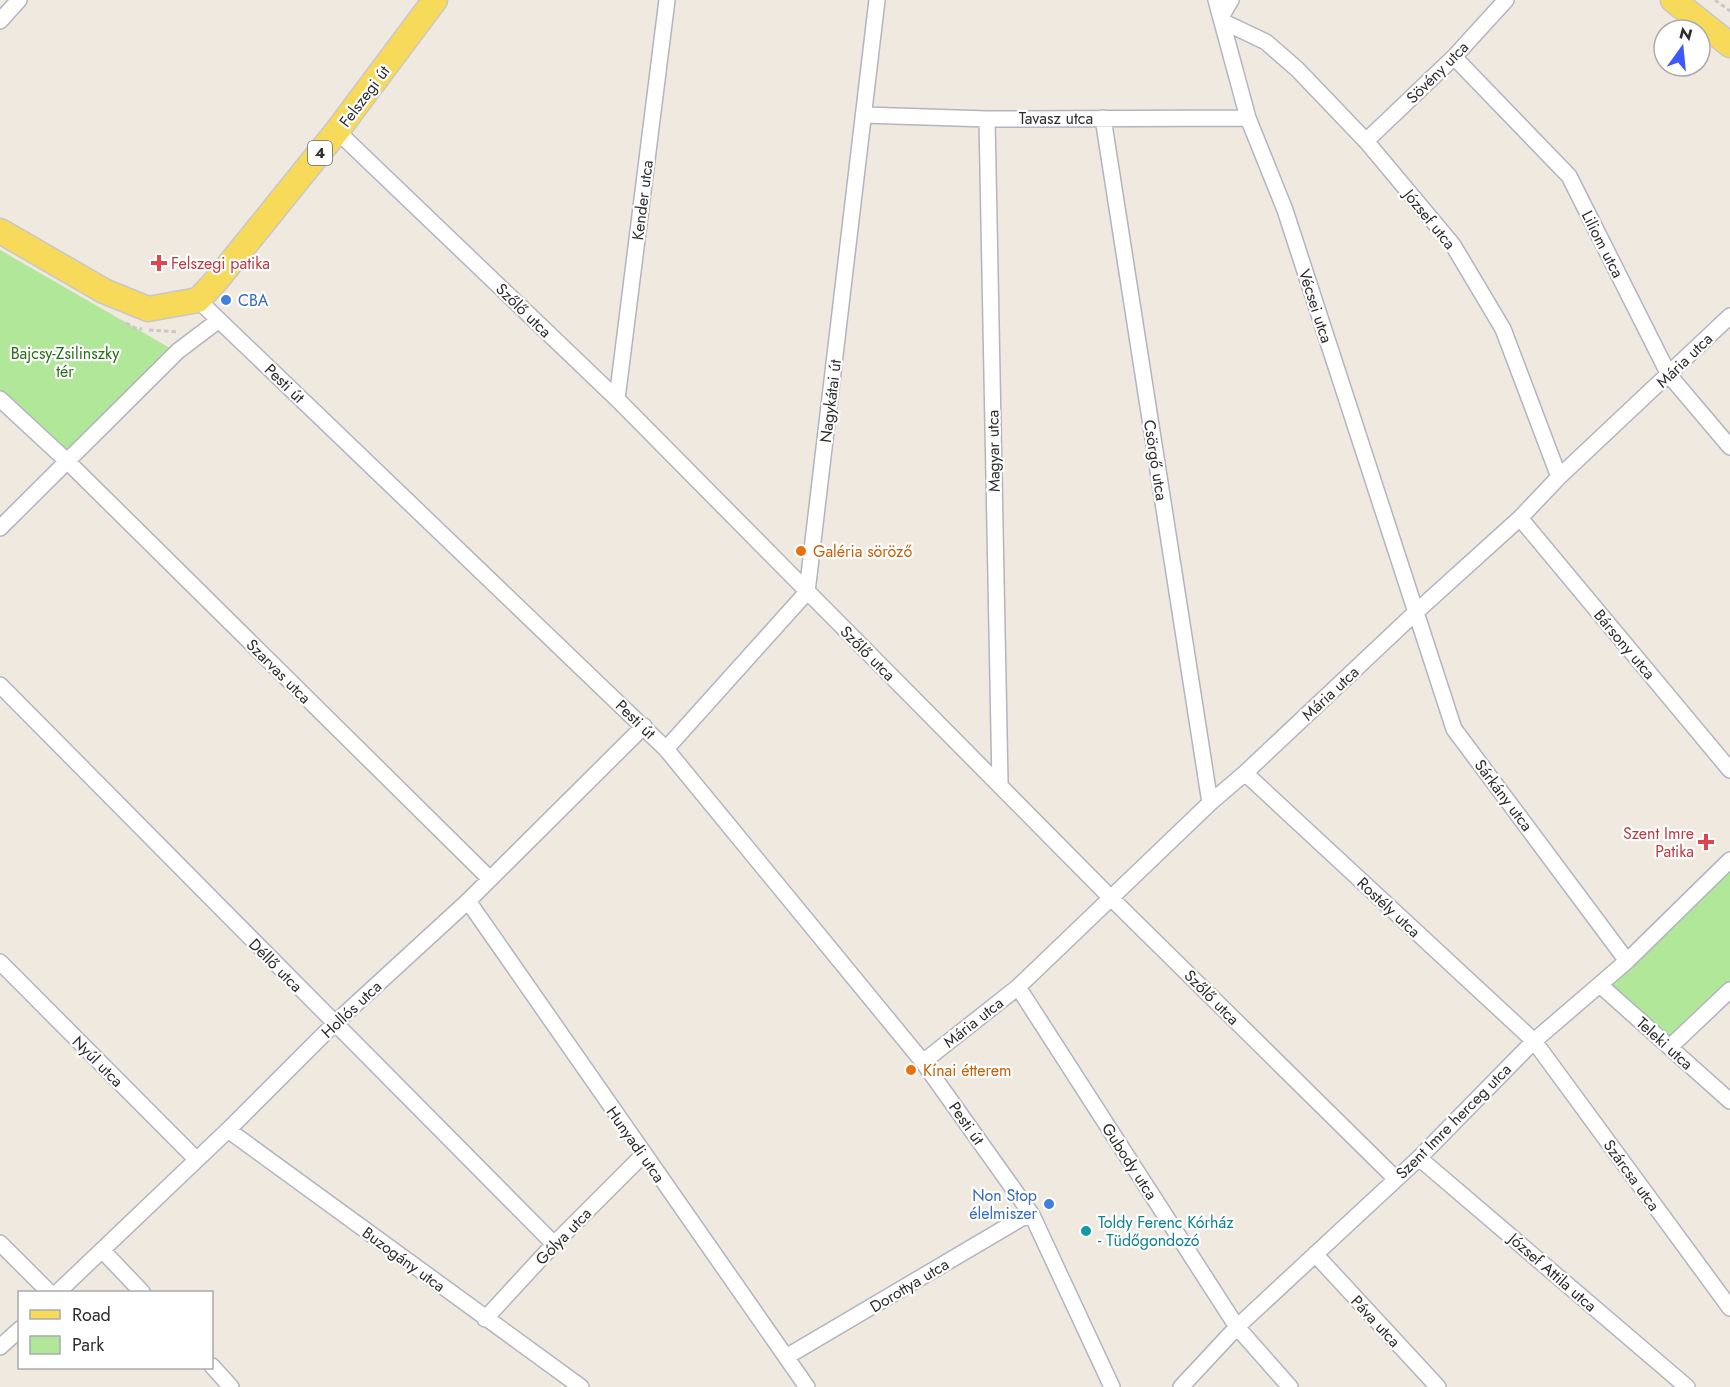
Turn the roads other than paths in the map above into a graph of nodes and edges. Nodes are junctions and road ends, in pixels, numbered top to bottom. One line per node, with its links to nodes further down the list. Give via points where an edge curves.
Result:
1 (19, 0): 10 (street)
2 (435, 0): 17 (main road, Felszegi út / 4)
3 (667, 0): 25 (street, Kender utca)
4 (877, 0): 13 (street, Nagykátai út)
5 (1216, 0): 9 (street, Vécsei utca)
6 (1231, 0): 9 (street)
7 (1506, 0): 12 (street, Sövény utca)
8 (1673, 0): 11 (main road)
9 (1222, 19): 15 (street, Vécsei utca); 18 (street, József utca, via 1266,42)
10 (0, 21)
11 (1730, 45)
12 (1454, 57): 18 (street, Sövény utca); 23 (street, Liliom utca, via 1569,176)
13 (864, 115): 16 (street, Tavasz utca); 31 (street, Nagykátai út)
14 (1102, 118): 15 (street, Tavasz utca); 16 (street, Tavasz utca); 39 (street, Csörgő utca)
15 (1248, 118): 32 (street, Vécsei utca, via 1285,210)
16 (987, 119): 38 (street, Magyar utca)
17 (337, 131): 20 (main road, Felszegi út / 4); 25 (street, Szőlő utca)
18 (1366, 141): 28 (street, József utca, via 1453,245 1503,329)
19 (0, 231): 20 (main road, via 104,291 148,309)
20 (198, 300): 22 (street, Pesti út)
21 (1730, 316): 23 (street, Mária utca)
22 (219, 320): 27 (street, via 178,351); 34 (street, Pesti út)
23 (1669, 375): 26 (street, Liliom utca); 28 (street, Mária utca)
24 (0, 399): 27 (street)
25 (617, 399): 31 (street, Szőlő utca)
26 (1730, 447)
27 (68, 462): 30 (street); 41 (street, Szarvas utca)
28 (1559, 477): 29 (street, Mária utca)
29 (1520, 518): 32 (street, Mária utca); 36 (street, Bársony utca)
30 (0, 528)
31 (807, 592): 35 (street); 38 (street, Szőlő utca)
32 (1416, 612): 37 (street, Mária utca); 44 (street, Sárkány utca, via 1454,729)
33 (0, 685): 49 (street, Déllő utca)
34 (644, 726): 35 (street, Pesti út); 41 (street, Hollós utca)
35 (666, 749): 52 (street, Pesti út)
36 (1730, 771)
37 (1245, 773): 39 (street, Mária utca); 50 (street, Rostély utca)
38 (1000, 783): 42 (street, Szőlő utca)
39 (1210, 803): 42 (street, Mária utca)
40 (1730, 860): 44 (street, Szent Imre herceg utca)
41 (490, 879): 43 (street, Hollós utca)
42 (1110, 897): 47 (street, Mária utca); 58 (street, Szőlő utca)
43 (468, 901): 49 (street, Hollós utca); 55 (street, Hunyadi utca)
44 (1627, 961): 46 (street, Szent Imre herceg utca)
45 (0, 962): 57 (street, Nyúl utca)
46 (1600, 985): 50 (street, Szent Imre herceg utca); 51 (street, Teleki utca)
47 (1018, 987): 52 (street, Mária utca); 69 (street, Gubody utca)
48 (1730, 990): 51 (street)
49 (334, 1024): 54 (street, Hollós utca); 61 (street, Déllő utca)
50 (1534, 1041): 56 (street, Szent Imre herceg utca); 67 (street, Szárcsa utca)
51 (1670, 1047): 53 (street, Teleki utca)
52 (923, 1062): 59 (street, Pesti út)
53 (1730, 1101)
54 (228, 1130): 57 (street, Hollós utca); 68 (street, Buzogány utca)
55 (643, 1155): 61 (street, Gólya utca); 72 (street, Hunyadi utca)
56 (1419, 1158): 58 (street, Szent Imre herceg utca); 81 (street, József Attila utca)
57 (196, 1159): 62 (street, Hollós utca)
58 (1396, 1179): 63 (street, Szent Imre herceg utca)
59 (1032, 1215): 72 (street, Dorottya utca); 77 (street, Pesti út)
60 (0, 1243): 64 (street)
61 (554, 1244): 68 (street, Gólya utca)
62 (102, 1250): 65 (street, Hollós utca); 66 (street)
63 (1315, 1254): 69 (street, Szent Imre herceg utca); 80 (street, Páva utca)
64 (47, 1291)
65 (60, 1291)
66 (139, 1291)
67 (1730, 1308)
68 (485, 1319): 75 (street, Buzogány utca)
69 (1237, 1327): 78 (street, Szent Imre herceg utca); 79 (street, Gubody utca)
70 (18, 1331): 71 (street)
71 (0, 1347)
72 (786, 1357): 76 (street, Hunyadi utca)
73 (213, 1367): 74 (street)
74 (231, 1387)
75 (581, 1387)
76 (807, 1387)
77 (1112, 1387)
78 (1181, 1387)
79 (1290, 1387)
80 (1438, 1387)
81 (1686, 1387)

